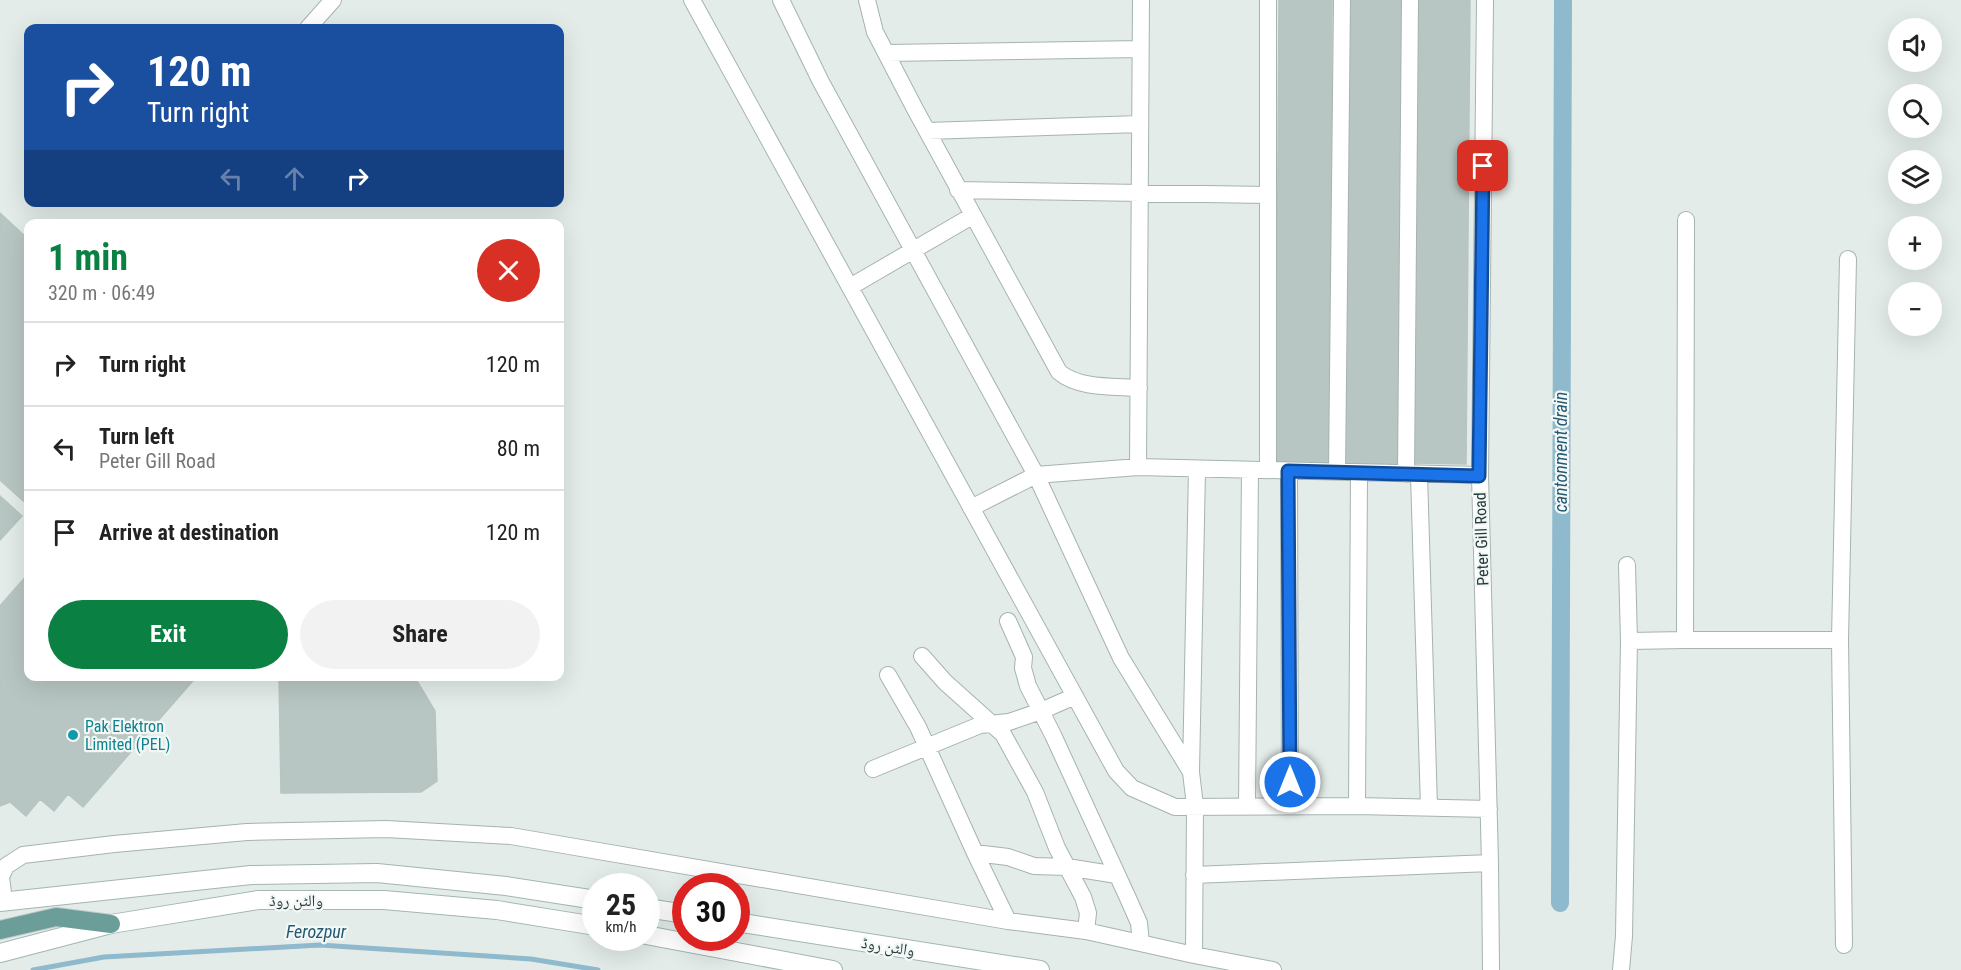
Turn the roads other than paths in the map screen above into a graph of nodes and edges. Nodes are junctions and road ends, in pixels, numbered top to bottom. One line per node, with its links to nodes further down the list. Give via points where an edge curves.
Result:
1 (333, 0): 10 (street)
2 (692, 0): 22 (street)
3 (781, 0): 20 (street)
4 (867, 0): 12 (street, via 875,32)
5 (1141, 0): 11 (street)
6 (1268, 0): 17 (street)
7 (1342, 0): 29 (street)
8 (1410, 0): 31 (street)
9 (1485, 0): 33 (street, Peter Gill Road)
10 (312, 24)
11 (1140, 49): 12 (street); 13 (street)
12 (886, 53): 14 (street)
13 (1140, 124): 14 (street); 16 (street)
14 (927, 131): 15 (street)
15 (958, 190): 16 (street); 18 (street)
16 (1140, 193): 17 (street); 23 (street)
17 (1268, 195): 27 (street)
18 (972, 216): 20 (street); 23 (street, via 1059,372 1084,383)
19 (1686, 220): 37 (street)
20 (912, 249): 22 (street); 32 (street)
21 (1848, 259): 38 (street)
22 (849, 287): 34 (street)
23 (1139, 388): 24 (street)
24 (1138, 467): 25 (street); 32 (street)
25 (1197, 469): 26 (street); 47 (street)
26 (1250, 470): 27 (street); 49 (street)
27 (1269, 470): 28 (street)
28 (1288, 471): 29 (street); 50 (street)
29 (1337, 472): 30 (street)
30 (1359, 472): 31 (street); 51 (street)
31 (1412, 474): 33 (street); 52 (street)
32 (1036, 475): 34 (street); 47 (street, via 1121,658)
33 (1479, 476): 53 (street, Peter Gill Road)
34 (971, 508): 42 (street)
35 (1627, 564): 39 (street)
36 (1008, 621): 43 (street, via 1024,657 1028,686)
37 (1685, 640): 38 (street); 39 (street)
38 (1840, 640): 69 (street)
39 (1629, 641): 76 (street)
40 (922, 656): 44 (street)
41 (888, 675): 45 (street)
42 (1075, 696): 43 (street); 48 (street, via 1116,771 1132,788 1175,807)
43 (1041, 711): 44 (street); 57 (street)
44 (994, 725): 45 (street, via 980,725); 56 (street, via 1004,734 1031,784)
45 (926, 746): 46 (street); 54 (street)
46 (873, 769)
47 (1191, 772): 48 (street)
48 (1194, 806): 49 (street); 58 (street)
49 (1247, 806): 50 (street)
50 (1290, 806): 51 (street)
51 (1357, 806): 52 (street)
52 (1429, 808): 53 (street)
53 (1489, 809): 55 (street, Peter Gill Road)
54 (975, 853): 56 (street, via 1008,857 1034,866); 61 (street)
55 (1490, 864): 58 (street); 75 (street, Peter Gill Road)
56 (1067, 867): 57 (street); 66 (street, via 1088,913)
57 (1118, 875): 68 (street, via 1139,923)
58 (1194, 875): 71 (street)
59 (582, 898): 60 (main road, والٹن روڈ, via 377,873 251,875)
60 (2, 902): 61 (street, via 1,877 6,867 23,855 247,832 386,829 511,836)
61 (1008, 921): 66 (street)
62 (111, 924): 63 (main road, والٹن روڈ, via 258,900 384,900 497,910); 65 (main road, via 56,917); 70 (main road, والٹن روڈ)
63 (582, 924)
64 (750, 924): 73 (main road, والٹن روڈ)
65 (0, 930)
66 (1086, 931): 68 (street)
67 (660, 938): 72 (main road)
68 (1141, 943): 71 (street)
69 (1844, 945)
70 (0, 953)
71 (1194, 955): 74 (street)
72 (833, 970)
73 (1040, 970)
74 (1274, 970)
75 (1491, 970)
76 (1621, 970)

